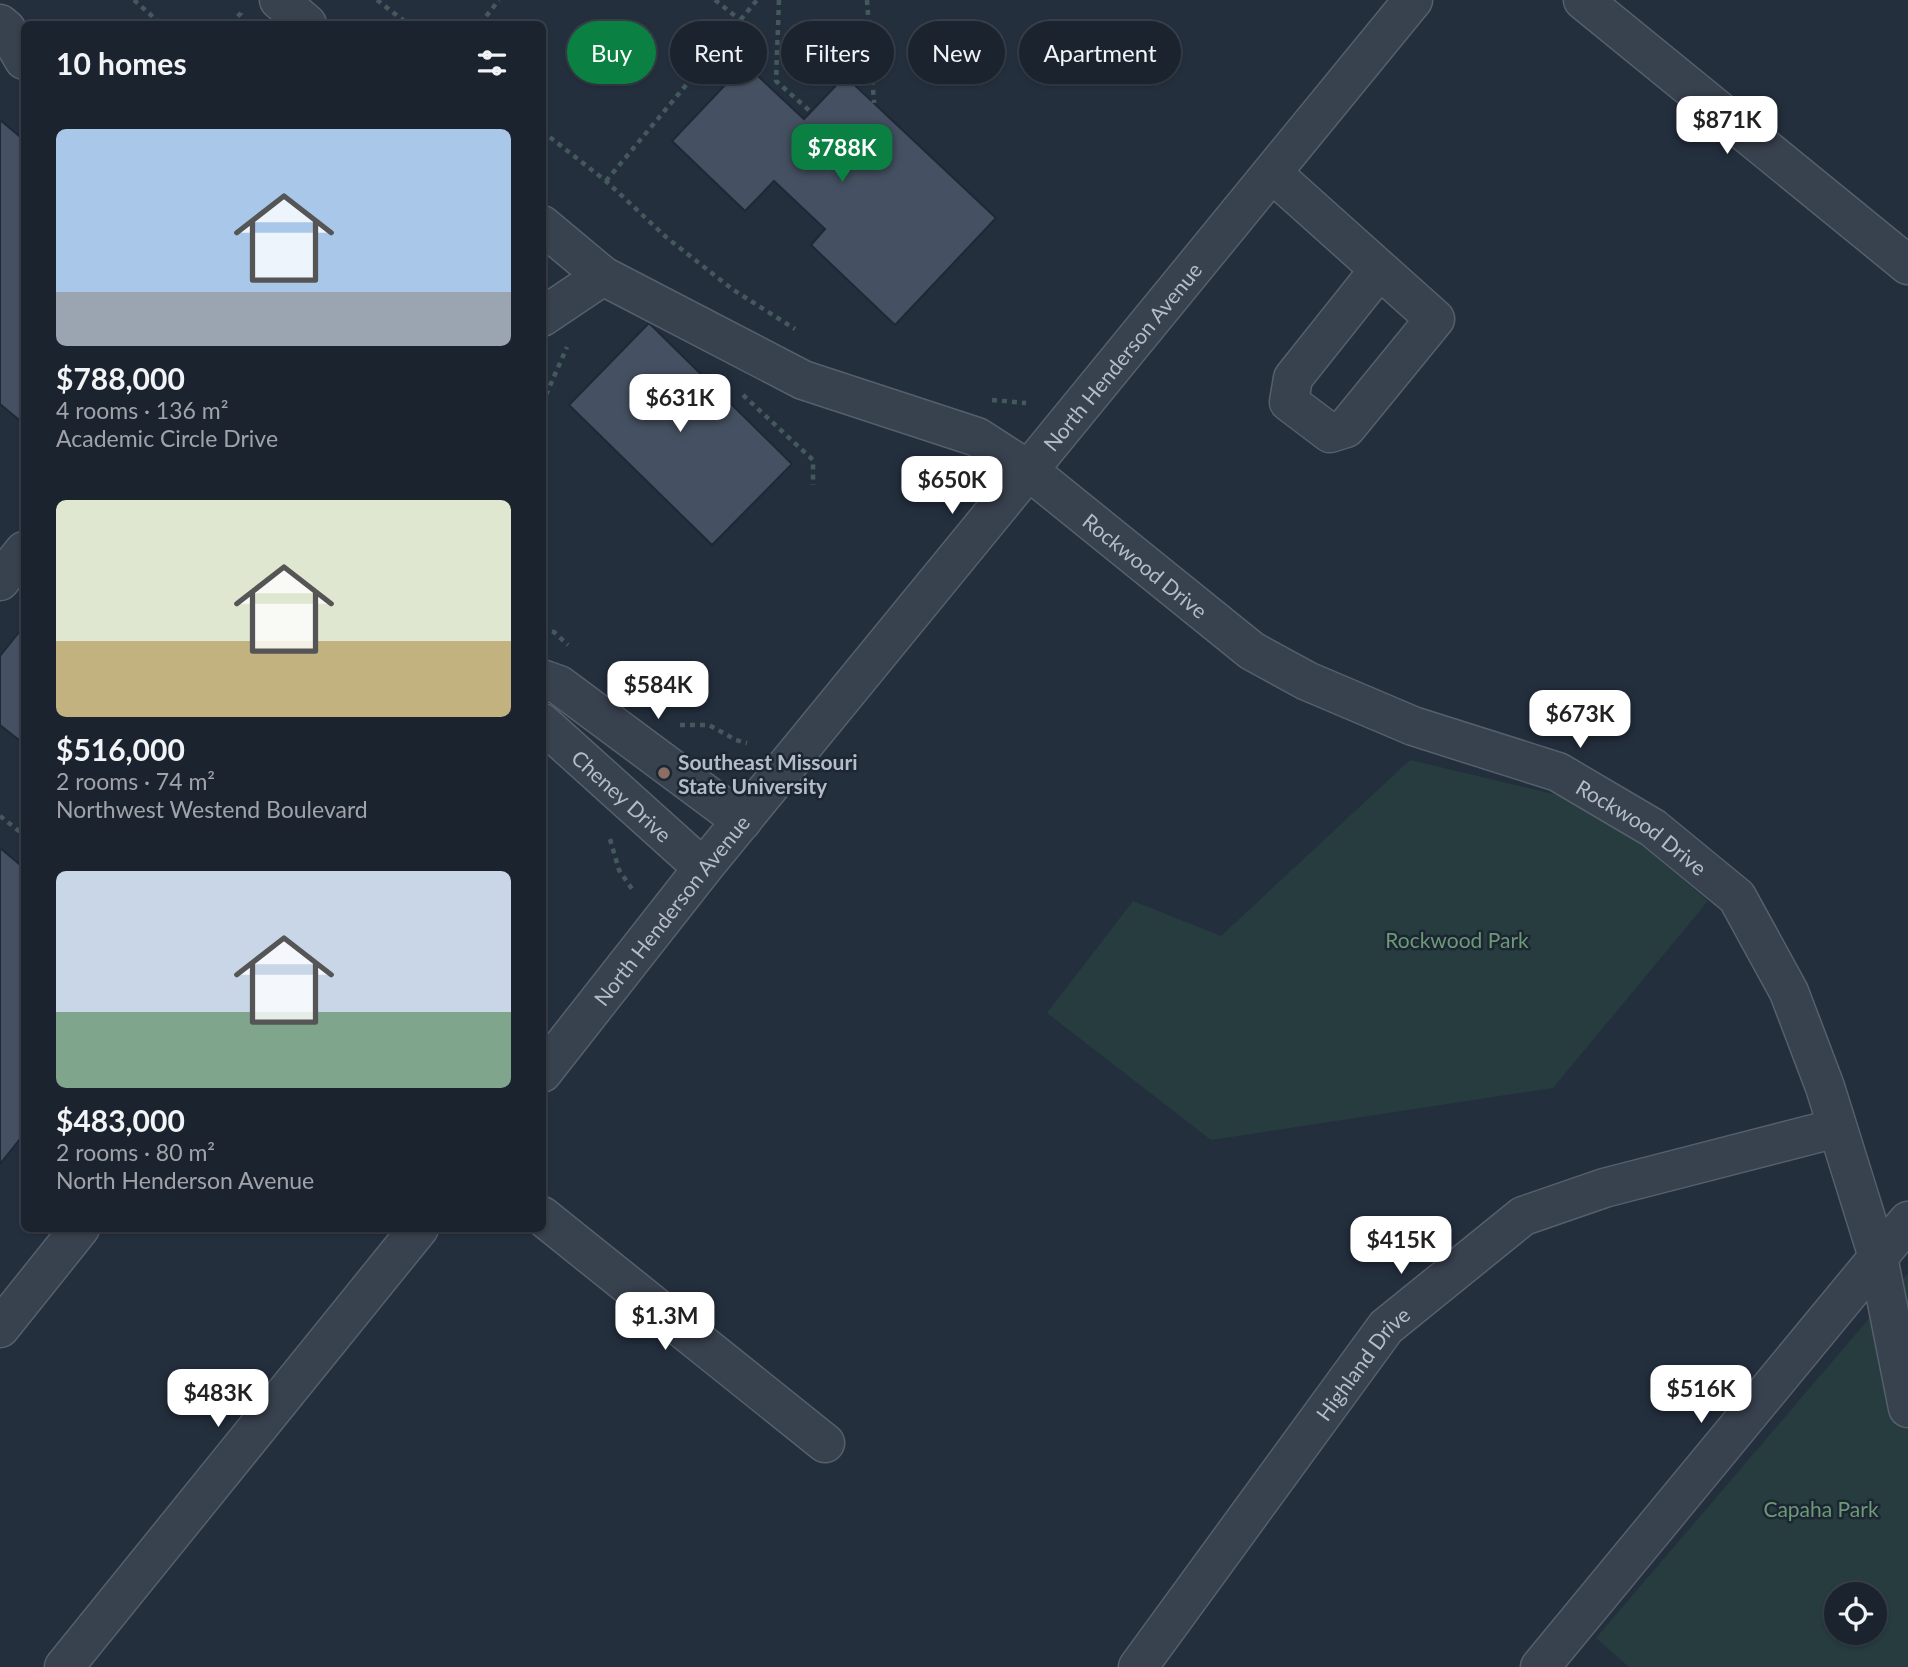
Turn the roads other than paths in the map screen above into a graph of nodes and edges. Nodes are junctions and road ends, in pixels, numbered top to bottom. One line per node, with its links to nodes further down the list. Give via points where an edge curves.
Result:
1 (279, 0): 4 (street)
2 (1413, 0): 7 (street, North Henderson Avenue)
3 (1583, 0): 9 (street)
4 (304, 21)
5 (0, 24): 6 (street)
6 (21, 55)
7 (1272, 173): 10 (street); 13 (street, North Henderson Avenue)
8 (546, 228): 11 (street, Rockwood Drive)
9 (1908, 265)
10 (1379, 270)
11 (603, 276): 12 (street); 13 (street, Rockwood Drive, via 803,380 977,437)
12 (556, 330)
13 (1028, 470): 18 (street, North Henderson Avenue); 21 (street, Rockwood Drive, via 1252,650 1307,681 1413,726 1558,772 1653,828 1727,888 1737,897 1789,992)
14 (21, 555): 15 (street)
15 (0, 581)
16 (546, 680): 18 (street, via 559,685)
17 (546, 727): 19 (street, Cheney Drive)
18 (742, 821): 19 (street, North Henderson Avenue)
19 (703, 868): 20 (street, North Henderson Avenue)
20 (546, 1068)
21 (1838, 1128): 26 (street, Rockwood Drive); 31 (street, Highland Drive, via 1604,1188 1523,1216 1386,1327)
22 (546, 1219): 29 (street)
23 (1908, 1221): 26 (street)
24 (77, 1232): 27 (street)
25 (416, 1232): 30 (street)
26 (1878, 1257): 28 (street, Rockwood Drive); 32 (street)
27 (0, 1328)
28 (1908, 1408)
29 (825, 1443)
30 (64, 1667)
31 (1138, 1667)
32 (1540, 1667)

